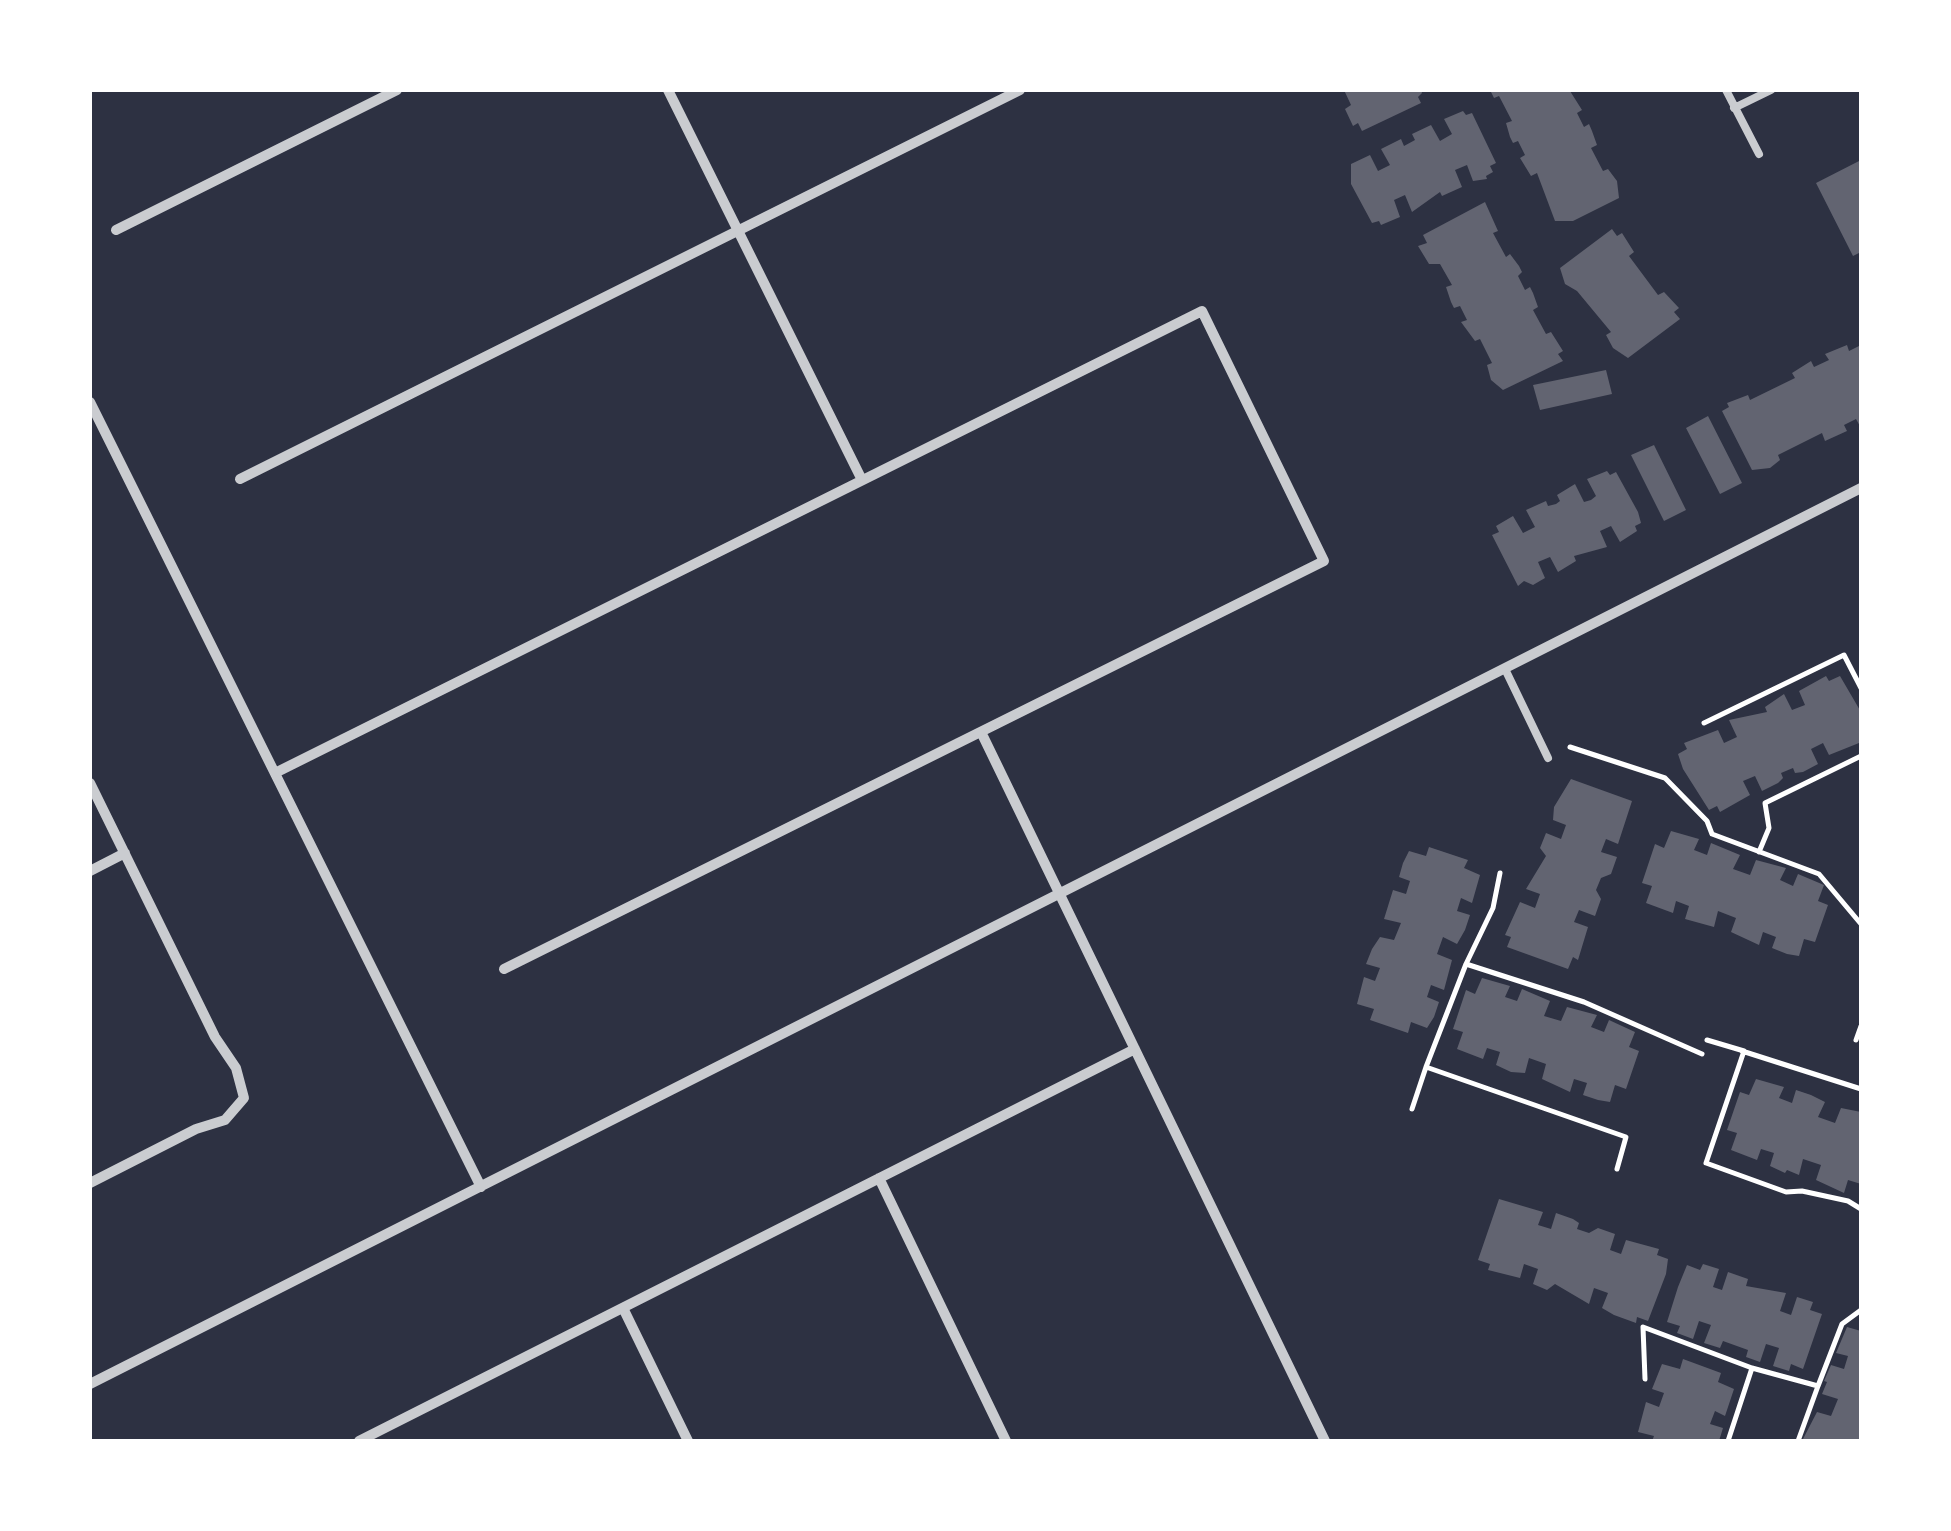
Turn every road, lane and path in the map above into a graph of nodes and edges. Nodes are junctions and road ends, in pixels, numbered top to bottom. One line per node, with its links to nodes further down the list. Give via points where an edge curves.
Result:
1 (397, 90): 8 (street)
2 (668, 90): 9 (street)
3 (1020, 90): 9 (street)
4 (1726, 90): 6 (lane)
5 (1771, 90): 6 (lane)
6 (1734, 108): 7 (lane)
7 (1758, 154)
8 (116, 230)
9 (738, 231): 11 (street); 12 (street)
10 (90, 402): 21 (street)
11 (240, 479)
12 (862, 480): 17 (street, via 1202,311 1324,561); 21 (street)
13 (1861, 488): 14 (street)
14 (1505, 670): 20 (lane); 27 (street)
15 (1861, 688): 16 (path, via 1844,655)
16 (1704, 723)
17 (981, 732): 27 (street); 30 (street)
18 (1570, 747): 23 (path, via 1665,778 1712,834)
19 (1861, 756): 23 (path, via 1764,803 1768,828)
20 (1548, 758)
21 (275, 773): 43 (street)
22 (90, 783): 24 (street)
23 (1760, 852): 28 (path, via 1818,874)
24 (125, 854): 25 (street); 42 (street, via 236,1068 244,1098 225,1120)
25 (90, 871)
26 (1500, 872): 29 (path, via 1493,908)
27 (1060, 894): 34 (street); 43 (street)
28 (1861, 924)
29 (1466, 964): 36 (path, via 1584,1002); 37 (path)
30 (504, 969)
31 (1861, 1026): 33 (path)
32 (1707, 1040): 35 (path)
33 (1856, 1040)
34 (1135, 1049): 41 (street); 54 (street)
35 (1740, 1050): 38 (path); 44 (path, via 1706,1163 1786,1192)
36 (1702, 1054)
37 (1426, 1067): 39 (path); 40 (path, via 1626,1137)
38 (1861, 1089)
39 (1412, 1109)
40 (1618, 1169)
41 (879, 1178): 45 (street); 53 (street)
42 (90, 1183)
43 (481, 1187): 49 (street)
44 (1861, 1209)
45 (623, 1308): 51 (street); 52 (street)
46 (1861, 1310): 50 (path, via 1842,1324)
47 (1752, 1368): 48 (path, via 1643,1328); 50 (path); 55 (path)
48 (1646, 1379)
49 (90, 1384)
50 (1818, 1386): 56 (path)
51 (359, 1441)
52 (688, 1441)
53 (1006, 1441)
54 (1325, 1441)
55 (1728, 1441)
56 (1798, 1441)

